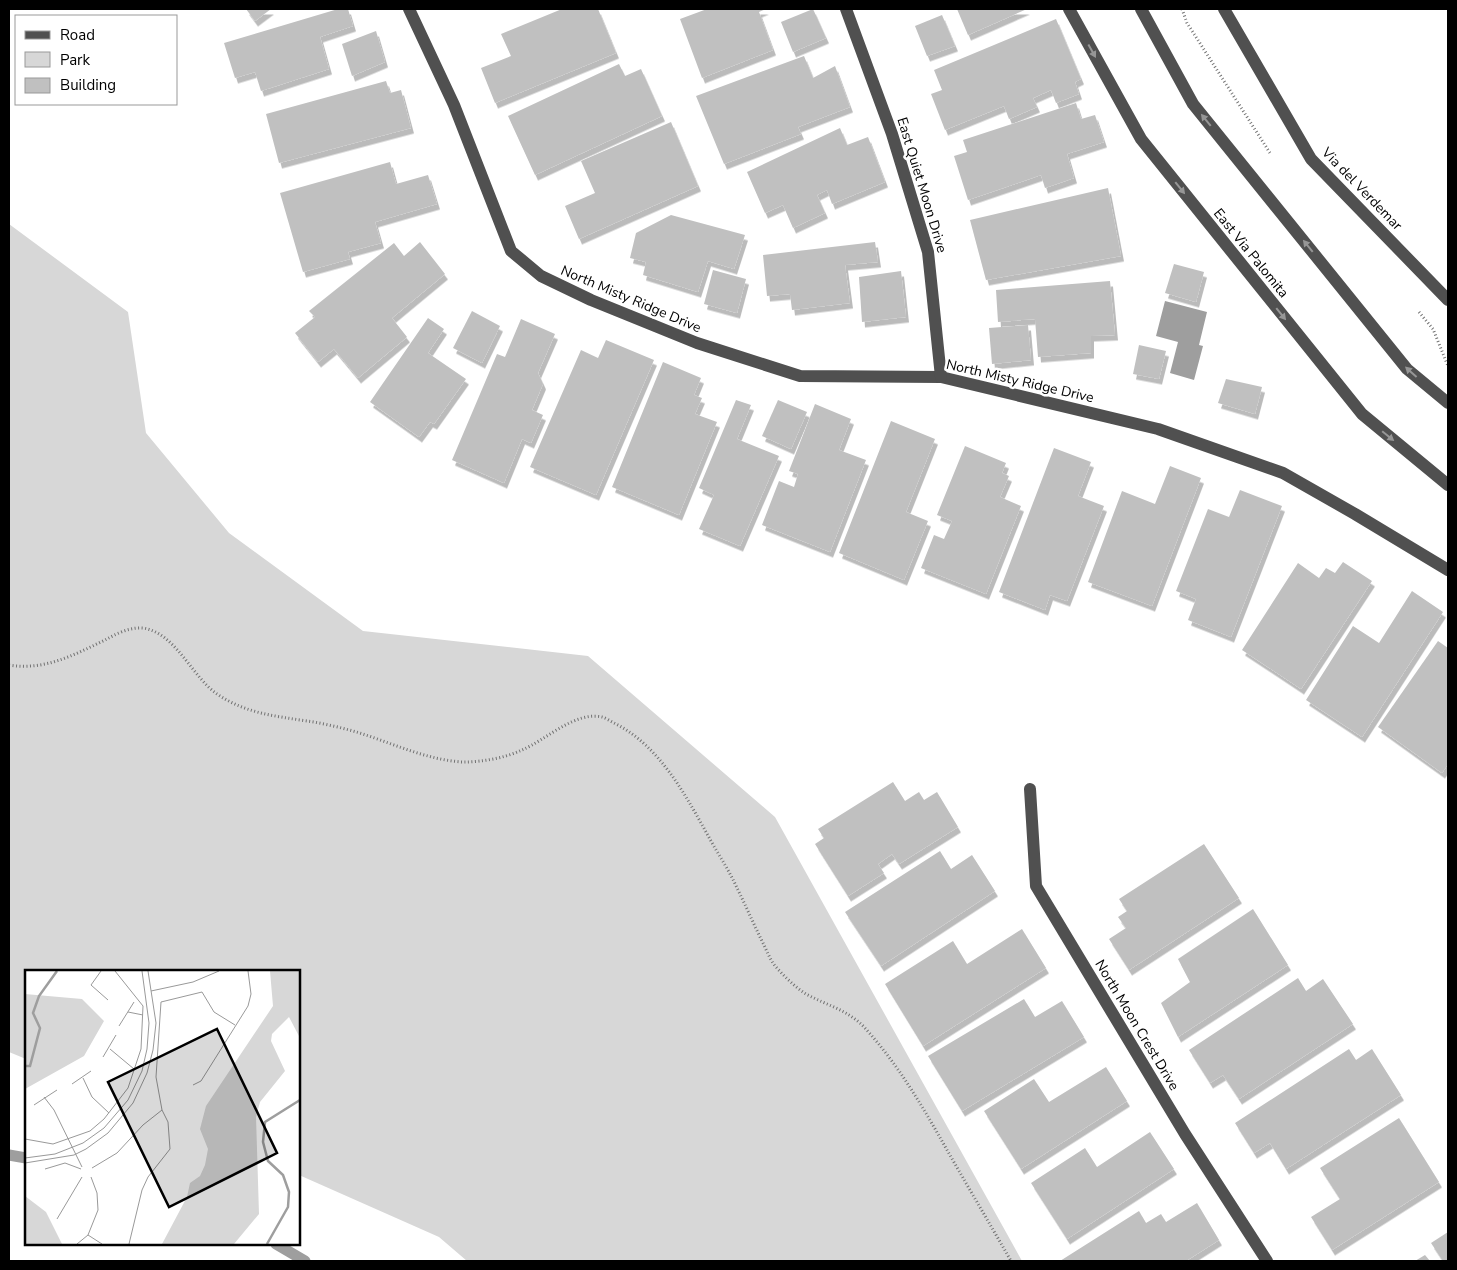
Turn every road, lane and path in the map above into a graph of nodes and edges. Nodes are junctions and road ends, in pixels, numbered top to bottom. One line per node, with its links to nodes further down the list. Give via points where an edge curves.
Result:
1 (409, 9): 7 (street, North Misty Ridge Drive, via 454,105 511,251 541,276 697,344 800,376)
2 (846, 9): 7 (street, East Quiet Moon Drive, via 892,134 928,252)
3 (1069, 9): 9 (street, East Via Palomita, one-way to 9, via 1140,139 1362,414)
4 (1141, 9): 8 (street, one-way to 4, via 1407,369 1193,104)
5 (1224, 9): 6 (street, Via del Verdemar, via 1311,159)
6 (1448, 300)
7 (941, 376): 10 (street, North Misty Ridge Drive, via 1158,429 1283,473)
8 (1448, 403)
9 (1448, 485)
10 (1448, 570)
11 (9, 665): 13 (path, via 44,665 69,657 123,631 140,628 158,633 214,692 242,708 350,730 398,748 451,760 487,760 518,752 582,718 602,717 624,728 659,760 685,795 737,887 773,964 806,994 845,1012 862,1025 904,1078)
12 (1030, 789): 14 (street, North Moon Crest Drive, via 1036,886 1185,1134)
13 (1011, 1261)
14 (1266, 1261)

